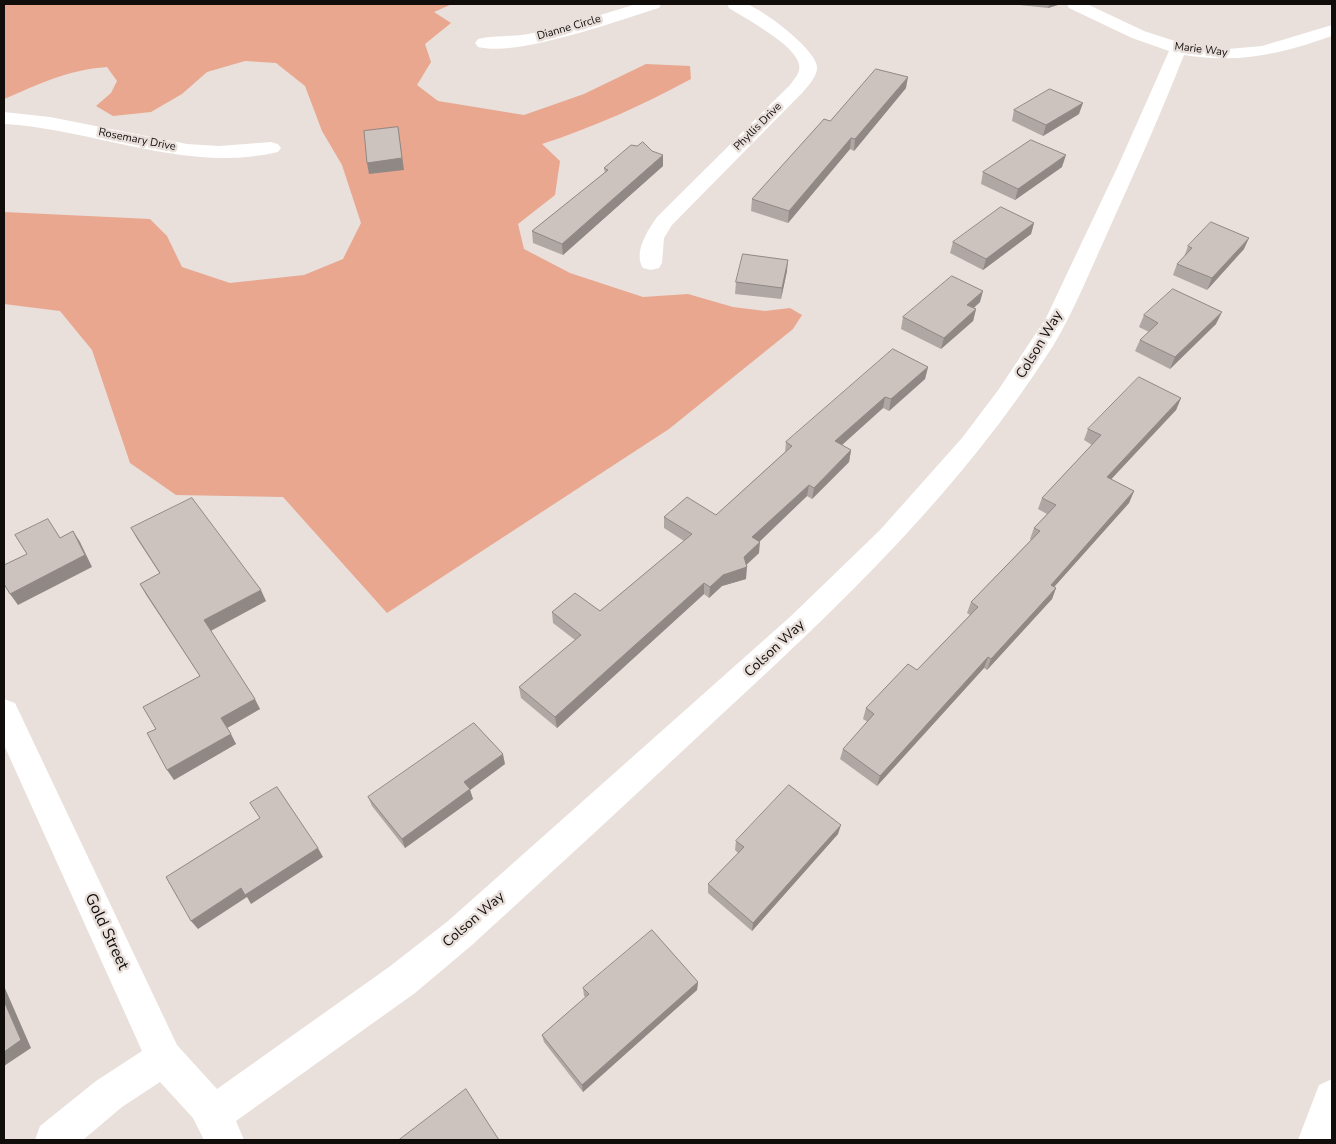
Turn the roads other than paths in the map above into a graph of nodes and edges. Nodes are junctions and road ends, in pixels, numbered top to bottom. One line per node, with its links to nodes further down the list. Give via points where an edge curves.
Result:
1 (653, 4): 5 (main road, Dianne Circle, via 536,38)
2 (734, 4): 9 (main road, Phyllis Drive, via 795,45 807,59 807,74 796,89 664,221 653,238)
3 (1075, 4): 6 (main road, Marie Way, via 1130,33)
4 (1332, 30): 6 (main road, Marie Way, via 1253,53 1218,54)
5 (484, 43)
6 (1178, 49): 13 (main road, Colson Way, via 1142,135 1052,328 1000,406 909,515 792,634 460,933)
7 (4, 118): 8 (main road, Rosemary Drive, via 44,121 189,150 233,152)
8 (271, 148)
9 (651, 263)
10 (4, 712): 11 (main road, Gold Street)
11 (164, 1058): 13 (main road, Gold Street, via 199,1097); 14 (main road, via 109,1094)
12 (1332, 1098): 15 (main road)
13 (218, 1128)
14 (54, 1140)
15 (1317, 1140)

